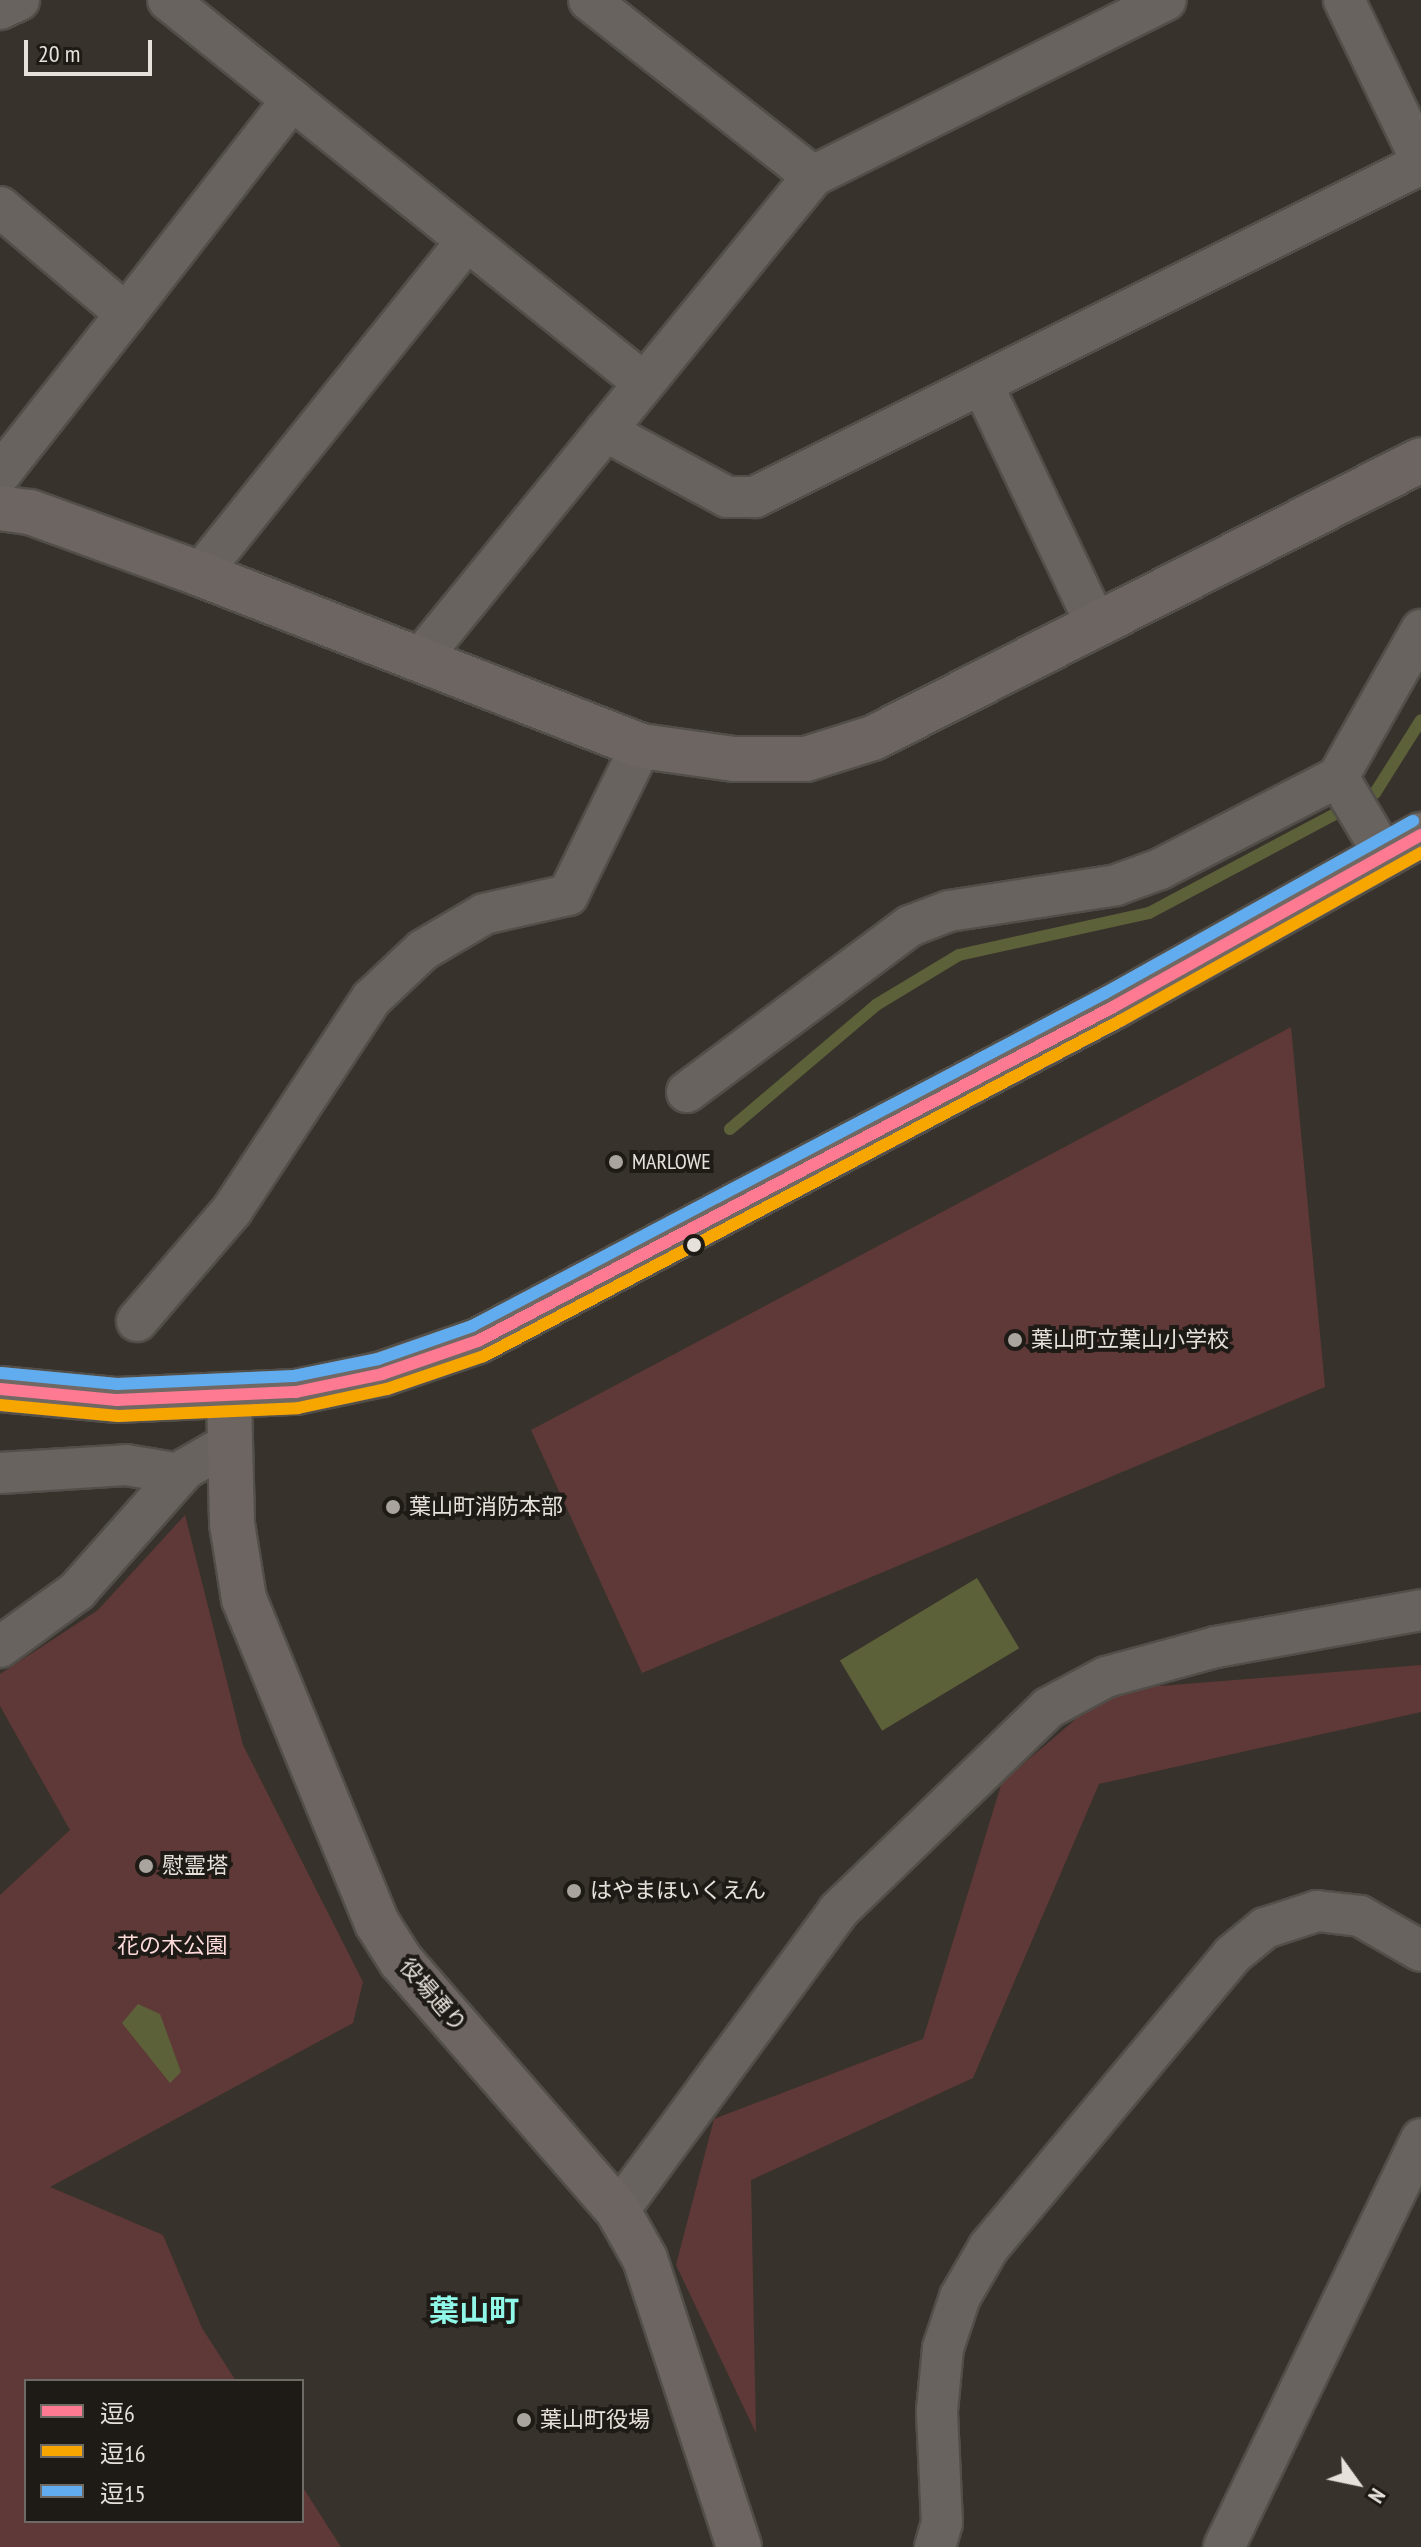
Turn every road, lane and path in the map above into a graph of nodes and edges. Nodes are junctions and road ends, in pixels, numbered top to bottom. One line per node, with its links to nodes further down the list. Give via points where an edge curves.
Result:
1 (19, 0): 6 (street)
2 (168, 0): 7 (street)
3 (589, 0): 9 (street)
4 (1166, 0): 9 (street)
5 (1344, 0): 8 (street)
6 (0, 9)
7 (292, 100): 11 (street); 12 (street)
8 (1421, 162): 14 (street)
9 (813, 176): 13 (street)
10 (0, 207): 12 (street)
11 (466, 242): 13 (street); 19 (street)
12 (126, 314): 17 (street)
13 (643, 382): 15 (street)
14 (982, 384): 15 (street, via 755,497 727,497); 20 (street)
15 (605, 431): 22 (street)
16 (1421, 460): 20 (street)
17 (0, 474)
18 (0, 508): 19 (street, via 30,512)
19 (200, 574): 22 (street)
20 (1096, 624): 23 (street, via 873,738 806,759 734,759)
21 (1421, 630): 24 (street)
22 (419, 660): 23 (street)
23 (641, 746): 27 (street, via 568,895 484,914 423,950 371,999 232,1210)
24 (1340, 782): 25 (street); 26 (street, via 1116,885 949,911 910,926)
25 (1391, 839): 29 (highway, via 832,1157 478,1341 382,1374)
26 (687, 1092)
27 (137, 1321)
28 (5, 1399): 29 (highway)
29 (229, 1399): 30 (street, 役場通り)
30 (230, 1443): 32 (street); 37 (street, 役場通り, via 232,1524 244,1599 377,1923 401,1961)
31 (0, 1473): 32 (street, via 126,1465)
32 (180, 1474): 34 (street, via 77,1591)
33 (1421, 1610): 37 (street, via 1202,1651 1106,1677 1048,1708 838,1911)
34 (0, 1647)
35 (1421, 1951): 39 (street, via 1360,1916 1317,1911 1265,1928 1232,1955 989,2247 960,2297 943,2348 937,2411 942,2523)
36 (1421, 2139): 40 (street)
37 (618, 2211): 38 (street, 役場通り, via 645,2259)
38 (739, 2547)
39 (935, 2547)
40 (1224, 2547)

